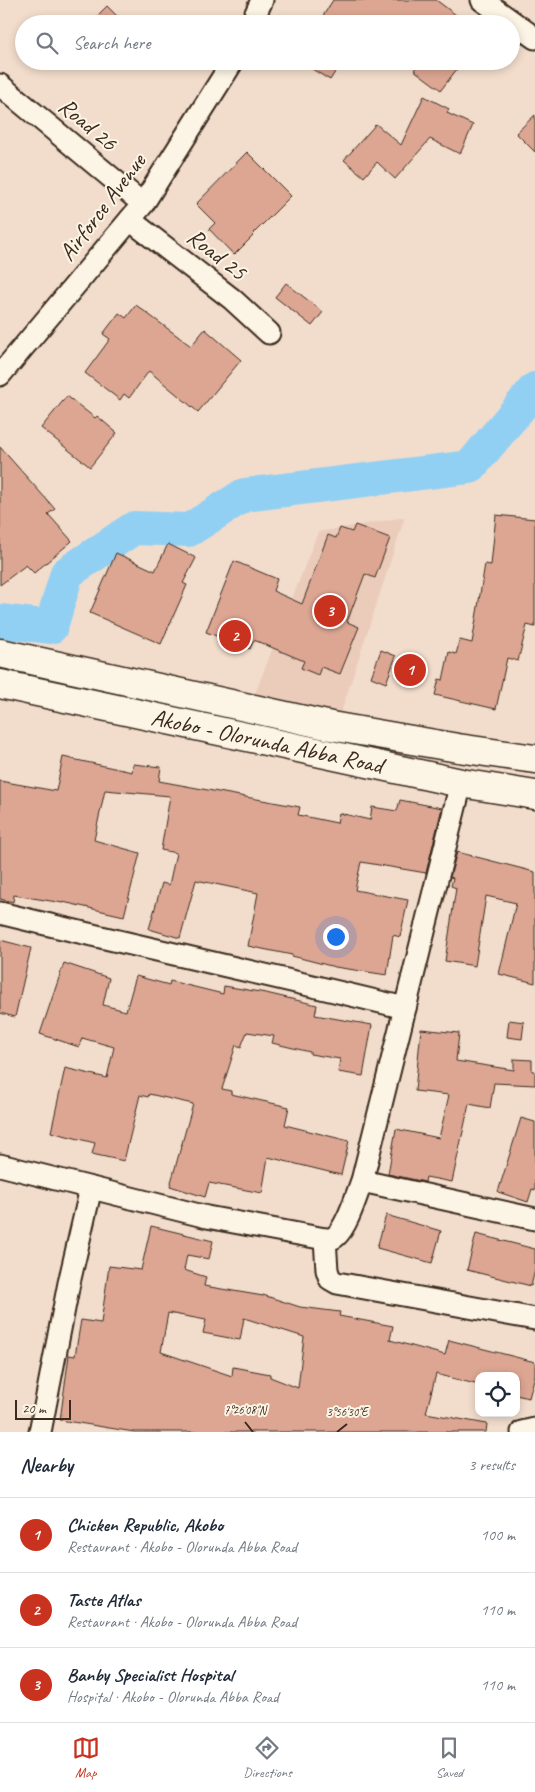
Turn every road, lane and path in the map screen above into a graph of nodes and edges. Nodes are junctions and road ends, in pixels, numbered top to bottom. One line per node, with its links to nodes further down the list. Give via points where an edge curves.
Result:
1 (262, 0): 3 (street)
2 (482, 0): 4 (street)
3 (255, 15)
4 (503, 15)
5 (520, 27): 6 (street)
6 (535, 38)
7 (227, 70): 9 (street, Airforce Avenue)
8 (0, 85): 9 (street, Road 26)
9 (137, 212): 10 (street, Road 25); 11 (street, Airforce Avenue)
10 (269, 333)
11 (0, 375)
12 (0, 653): 14 (main road, Akobo - Olorunda Abba Road, via 331,726)
13 (0, 684): 15 (main road, Akobo - Olorunda Abba Road)
14 (535, 759)
15 (460, 783): 16 (main road, Akobo - Olorunda Abba Road); 18 (street)
16 (535, 795)
17 (0, 913): 18 (street)
18 (405, 1008): 20 (street)
19 (0, 1165): 21 (street)
20 (362, 1181): 22 (street); 23 (street, via 342,1228 336,1236)
21 (91, 1188): 23 (street, via 207,1217); 26 (street)
22 (535, 1219)
23 (325, 1239): 24 (street, via 327,1270 330,1279 336,1282)
24 (535, 1319)
25 (535, 1429): 27 (street)
26 (40, 1432)
27 (522, 1432)

